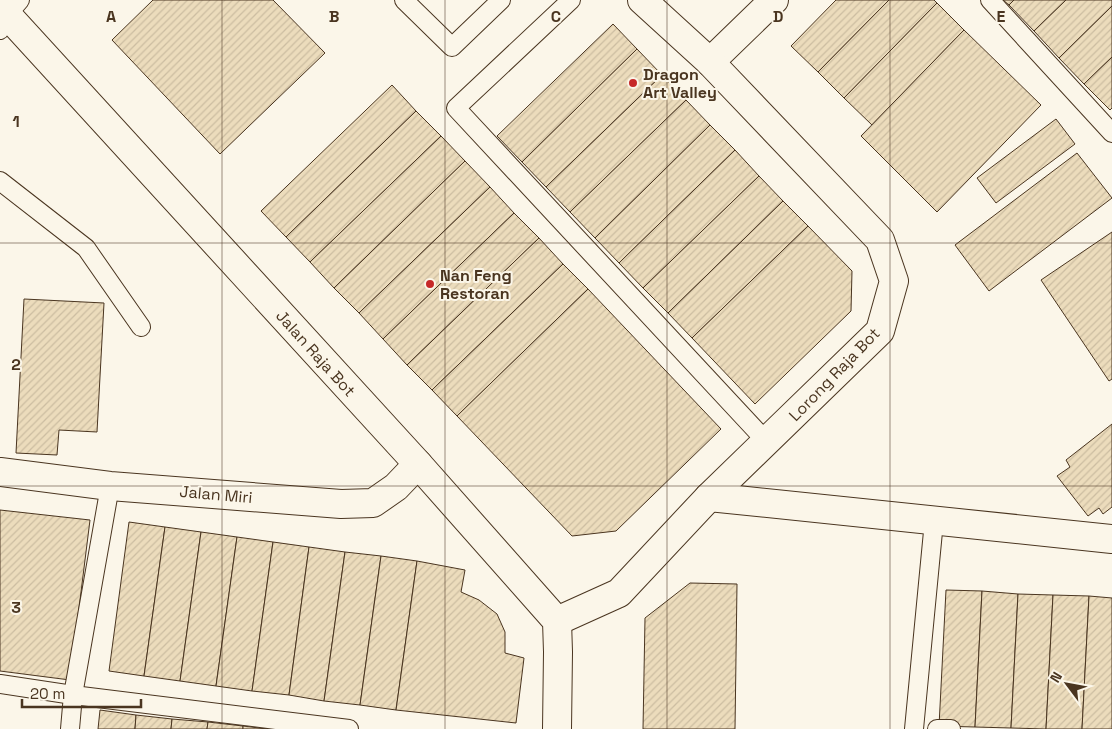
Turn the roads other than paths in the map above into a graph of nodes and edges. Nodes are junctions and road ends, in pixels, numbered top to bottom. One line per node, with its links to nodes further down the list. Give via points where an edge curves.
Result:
1 (404, 0): 2 (lane, via 452,47)
2 (500, 0)
3 (572, 0): 12 (lane, via 456,108)
4 (642, 0): 8 (main road, Lorong Raja Bot)
5 (774, 0): 8 (main road)
6 (990, 0): 9 (lane)
7 (7, 13): 13 (main road, Jalan Raja Bot)
8 (710, 62): 12 (main road, Lorong Raja Bot, via 880,240 894,281 880,331)
9 (1112, 133)
10 (0, 181): 11 (lane, via 86,248)
11 (141, 327)
12 (766, 441): 16 (main road, Lorong Raja Bot)
13 (418, 464): 15 (main road, Jalan Miri, via 396,487 373,503 341,504); 19 (main road, Jalan Raja Bot)
14 (0, 472): 15 (main road, Jalan Miri)
15 (110, 486): 21 (lane)
16 (709, 497): 17 (main road); 19 (main road, Lorong Raja Bot, via 619,593)
17 (934, 521): 18 (main road); 25 (lane)
18 (1112, 539)
19 (557, 621): 24 (main road)
20 (0, 684): 21 (lane)
21 (73, 695): 22 (lane); 23 (lane)
22 (70, 729)
23 (349, 729)
24 (557, 729)
25 (914, 729)
26 (937, 729): 27 (lane)
27 (951, 729)

